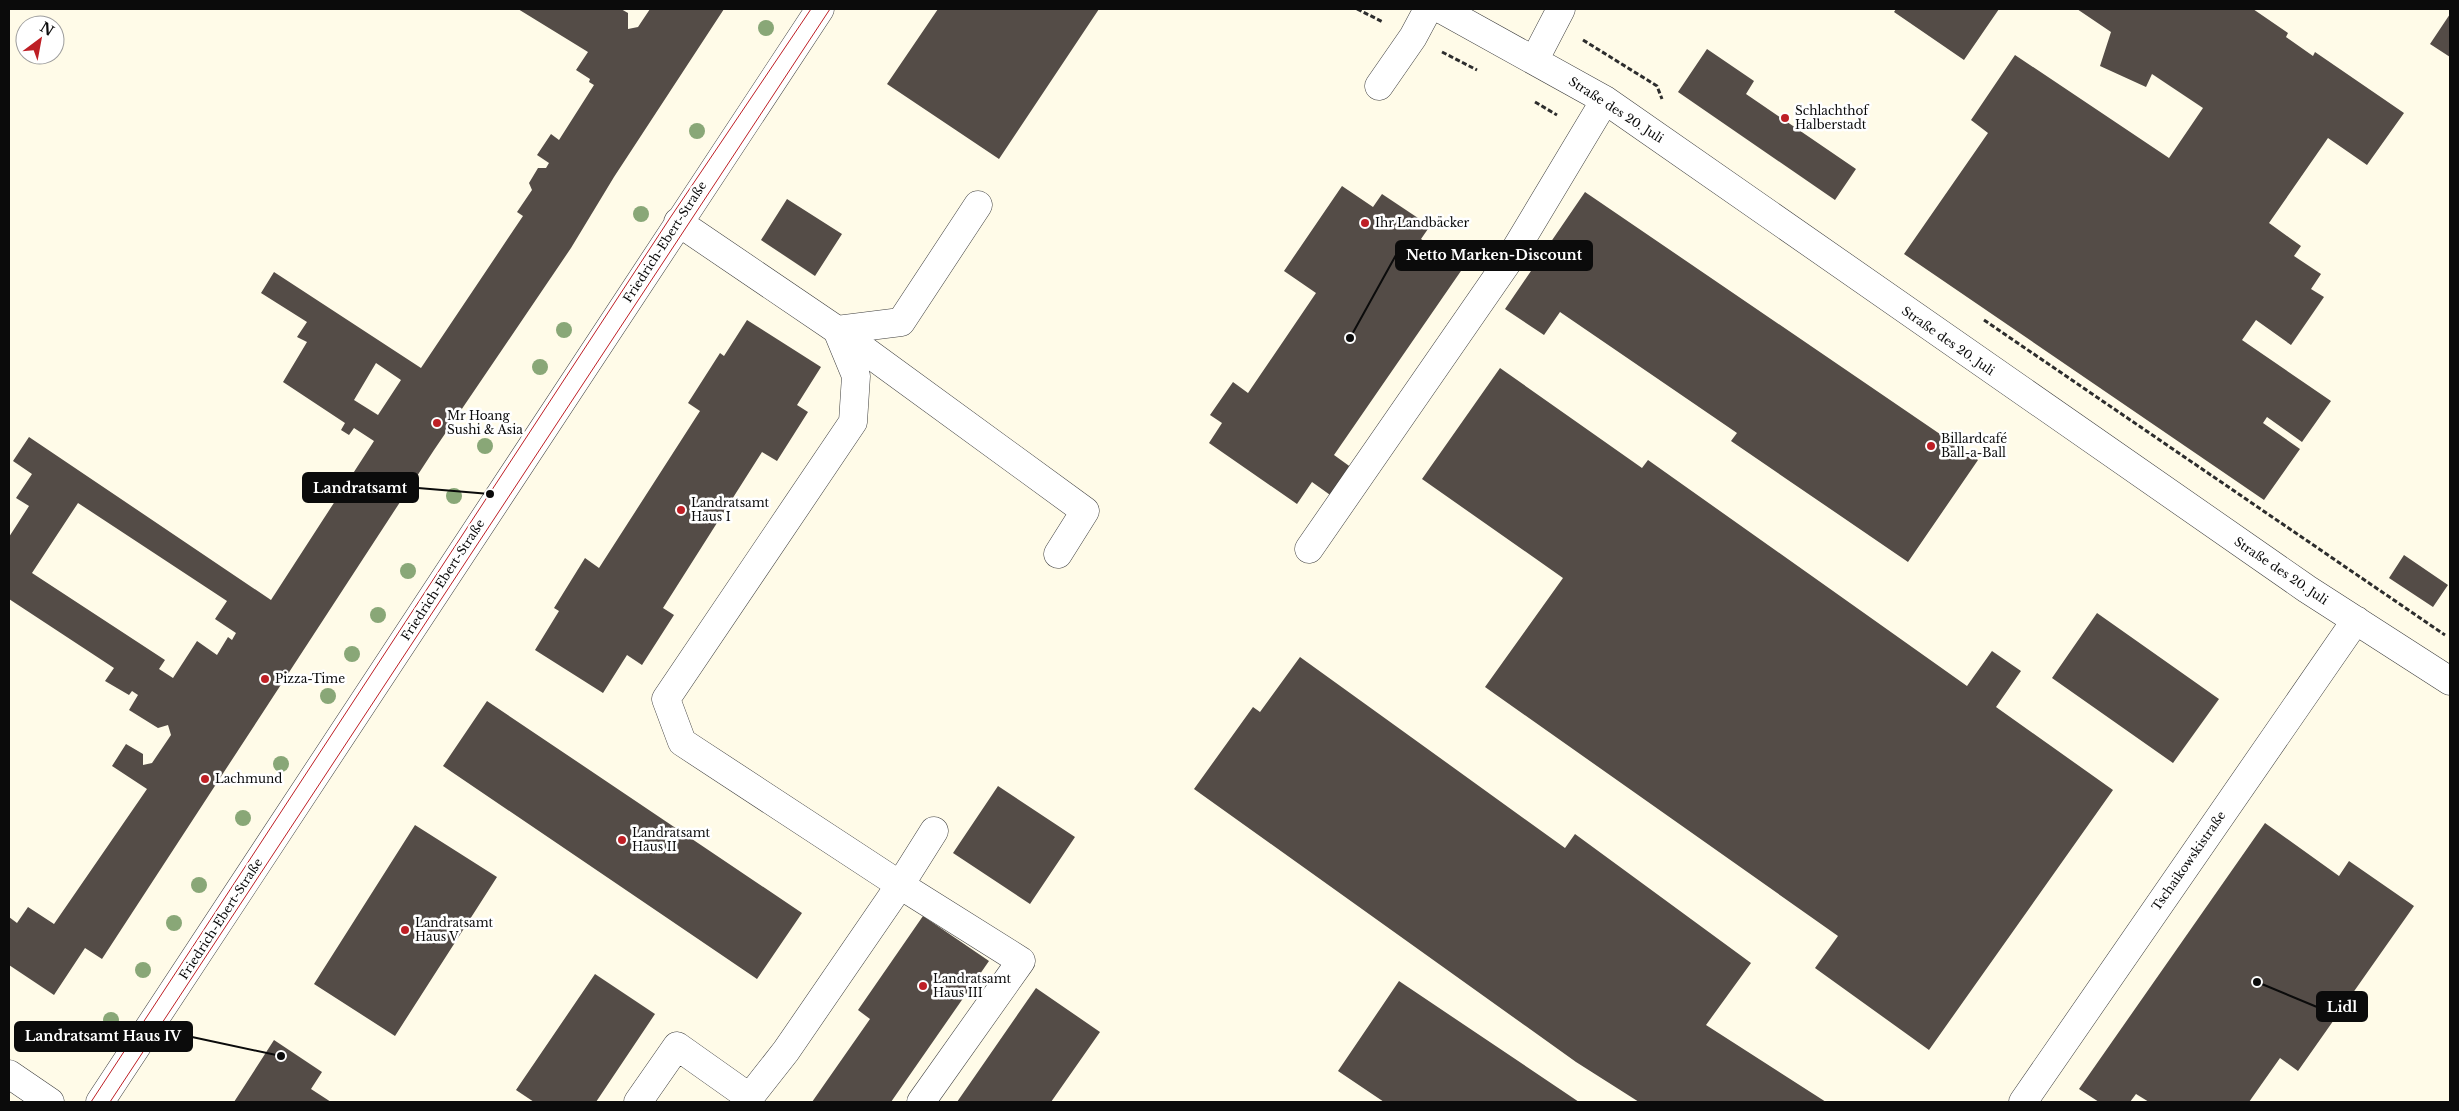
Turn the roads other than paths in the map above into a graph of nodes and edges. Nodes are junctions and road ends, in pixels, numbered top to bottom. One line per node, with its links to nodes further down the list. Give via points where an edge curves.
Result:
1 (820, 9): 9 (street, Friedrich-Ebert-Straße)
2 (1428, 9): 6 (street)
3 (1441, 9): 5 (street, Straße des 20. Juli)
4 (1557, 16): 5 (street)
5 (1534, 59): 7 (street, Straße des 20. Juli)
6 (1379, 86)
7 (1605, 100): 11 (street, via 1508,260); 13 (street, Straße des 20. Juli, via 2085,436)
8 (978, 205): 10 (street, via 901,322)
9 (678, 222): 10 (street); 20 (street, Friedrich-Ebert-Straße)
10 (837, 330): 12 (street, via 1085,511); 16 (street, via 856,376 853,422 666,698 682,742)
11 (1309, 549)
12 (1058, 554)
13 (2356, 620): 14 (street, Straße des 20. Juli); 23 (street, Tschaikowskistraße)
14 (2450, 681)
15 (934, 832): 16 (street)
16 (900, 885): 18 (street, via 786,1051); 22 (street, via 1021,961)
17 (9, 1074): 19 (street)
18 (748, 1100): 21 (street, via 678,1046)
19 (50, 1102)
20 (100, 1102)
21 (638, 1102)
22 (921, 1102)
23 (2023, 1102)

